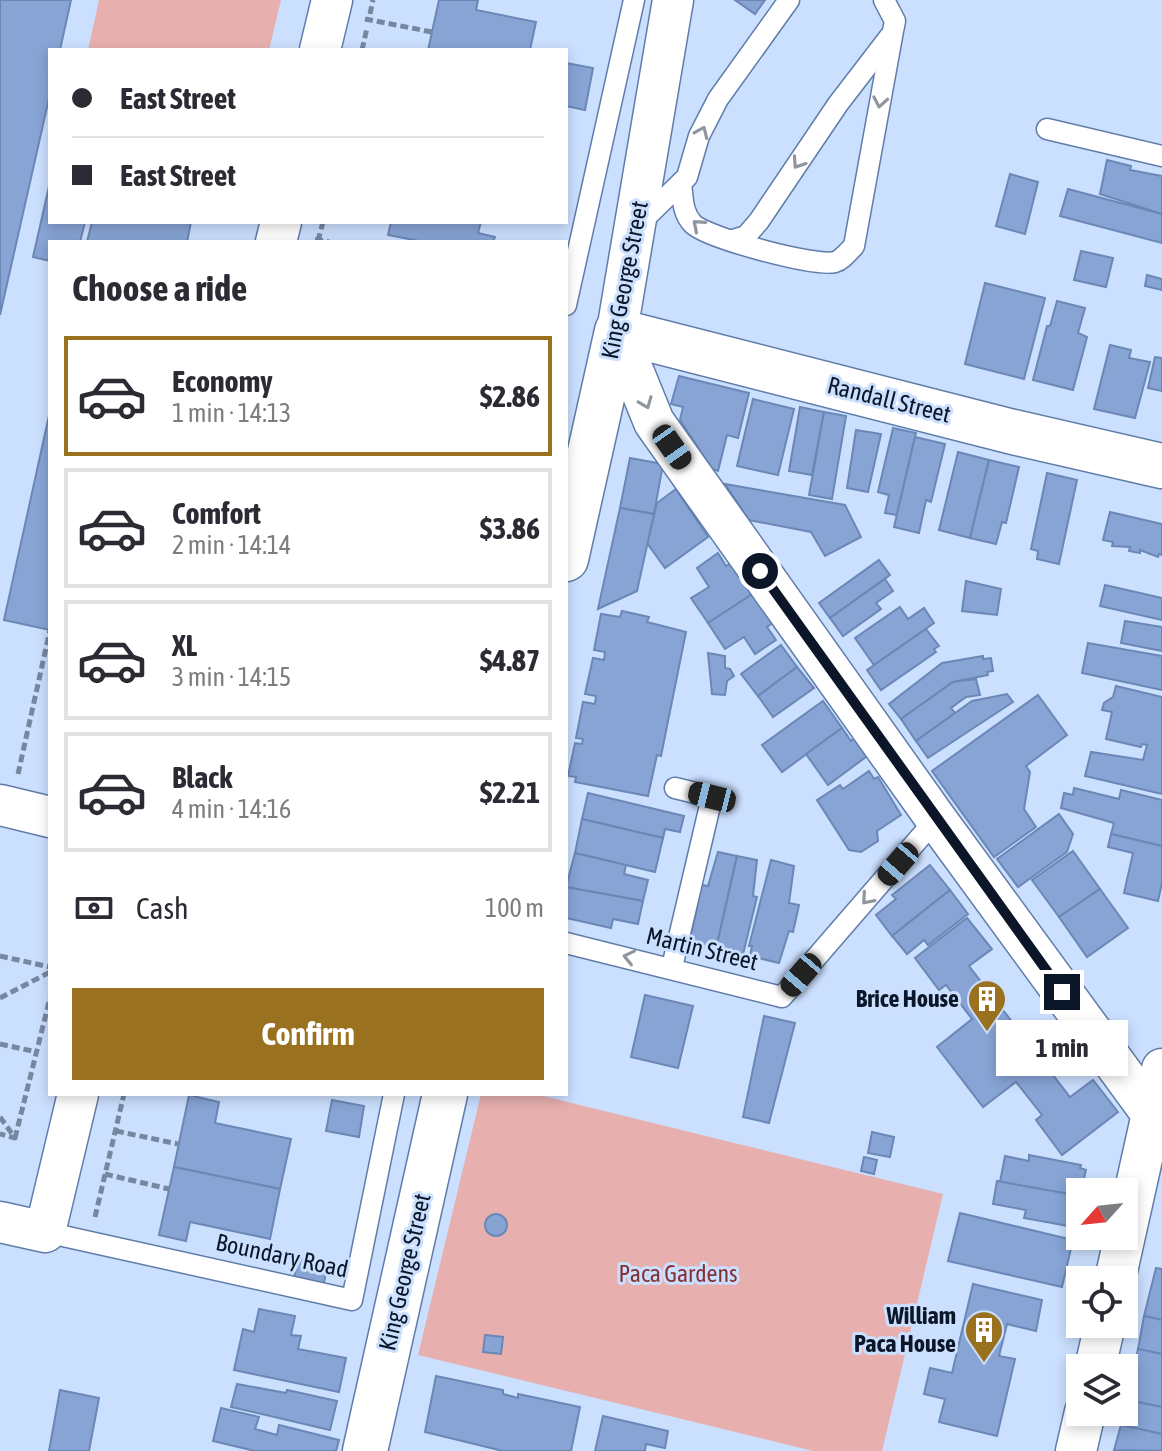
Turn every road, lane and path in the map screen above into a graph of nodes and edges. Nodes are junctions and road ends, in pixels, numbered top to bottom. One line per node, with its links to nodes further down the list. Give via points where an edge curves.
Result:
1 (634, 0): 14 (lane)
2 (673, 0): 13 (street, King George Street)
3 (789, 0): 11 (lane, one-way to 3, via 718,99)
4 (884, 0): 6 (lane, via 895,21)
5 (331, 4): 7 (path, via 369,20); 8 (street)
6 (893, 31): 12 (lane, one-way to 12, via 759,221 746,236); 12 (lane, one-way to 12, via 854,246 838,261 820,263)
7 (432, 32)
8 (320, 48)
9 (1047, 129): 10 (lane)
10 (1162, 156)
11 (681, 183): 12 (lane, one-way to 11, via 708,234 693,223 684,210); 13 (lane, via 647,216)
12 (733, 240)
13 (633, 244): 15 (street, King George Street)
14 (568, 296)
15 (617, 331): 16 (street, Randall Street); 17 (street, King George Street); 22 (street, one-way to 22, via 654,422)
16 (1162, 466)
17 (568, 550)
18 (48, 638): 20 (path)
19 (675, 788): 25 (lane, via 712,797)
20 (9, 790): 21 (street)
21 (48, 816)
22 (936, 819): 25 (lane, Martin Street, one-way to 25, via 782,997); 38 (street)
23 (568, 943): 25 (lane, Martin Street, one-way to 23)
24 (0, 956): 26 (path)
25 (672, 967)
26 (48, 969)
27 (48, 971): 28 (path)
28 (0, 998)
29 (48, 1006): 31 (path)
30 (0, 1044): 31 (path)
31 (37, 1052): 41 (path)
32 (1162, 1069): 38 (street)
33 (124, 1096): 39 (path)
34 (394, 1096): 48 (lane, Boundary Road, via 352,1300)
35 (445, 1096): 51 (street, King George Street)
36 (75, 1108): 39 (path); 43 (street)
37 (0, 1117): 41 (path)
38 (1157, 1122): 49 (street)
39 (115, 1131): 42 (path); 44 (path)
40 (0, 1134): 41 (path)
41 (15, 1138)
42 (178, 1144)
43 (61, 1164): 44 (path); 47 (street)
44 (105, 1174): 45 (path); 48 (path)
45 (169, 1189)
46 (0, 1222): 47 (street)
47 (45, 1232): 48 (lane, Boundary Road)
48 (90, 1241)
49 (1119, 1266)
50 (1082, 1426): 52 (street)
51 (365, 1451)
52 (1076, 1451)

